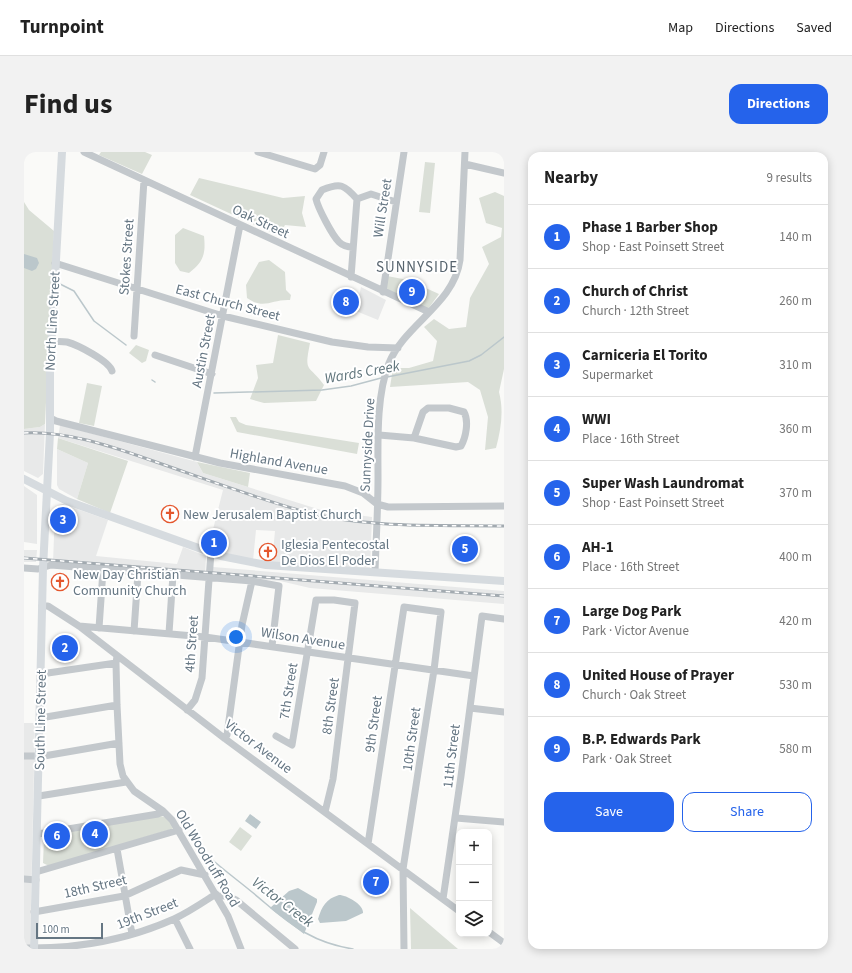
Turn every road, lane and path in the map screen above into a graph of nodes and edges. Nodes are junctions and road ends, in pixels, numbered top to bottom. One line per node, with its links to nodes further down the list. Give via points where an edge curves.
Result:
1 (62, 152): 14 (main road, North Line Street)
2 (84, 152): 9 (street, Oak Street)
3 (258, 152): 4 (street, via 315,169 320,165)
4 (324, 152)
5 (404, 152): 11 (street, Will Street)
6 (465, 152): 7 (street, Sunnyside Drive)
7 (465, 164): 8 (street); 18 (street, Sunnyside Drive, via 458,268 452,285)
8 (504, 173)
9 (144, 180): 12 (street, Oak Street); 16 (street, Stokes Street)
10 (357, 199): 11 (street, via 371,194); 13 (street); 13 (street, via 347,188 338,185 322,190 316,200 330,230 339,242)
11 (396, 202): 17 (street, Will Street)
12 (240, 225): 15 (street, Oak Street); 19 (street, Austin Street)
13 (353, 247): 15 (street)
14 (55, 263): 16 (street, East Church Street); 21 (main road, North Line Street)
15 (351, 277): 17 (street, Oak Street)
16 (138, 289): 19 (street, East Church Street); 20 (street, Stokes Street)
17 (383, 292): 18 (street, Oak Street)
18 (429, 312): 22 (street, Sunnyside Drive)
19 (223, 316): 22 (street, East Church Street, via 332,342); 25 (street, Austin Street)
20 (134, 336)
21 (51, 341): 24 (street, via 67,342 80,348 108,364); 26 (main road, North Line Street)
22 (398, 348): 27 (street, Sunnyside Drive, via 389,362 384,380)
23 (154, 355): 25 (street)
24 (112, 371)
25 (212, 374): 29 (street, Austin Street)
26 (50, 418): 29 (street, Highland Avenue); 31 (main road, North Line Street)
27 (379, 435): 28 (street); 32 (street, Sunnyside Drive)
28 (414, 438): 28 (street, via 460,447 465,431 465,414 456,410 428,408 423,412)
29 (194, 457): 32 (street, Highland Avenue, via 345,486 363,493)
30 (24, 479): 31 (main road)
31 (46, 491): 34 (main road, via 67,501); 36 (main road, South Line Street)
32 (377, 504): 33 (street, Highland Avenue, via 388,507); 38 (street, Sunnyside Drive)
33 (504, 506)
34 (211, 552): 38 (main road, via 266,565); 41 (street, 4th Street)
35 (24, 568): 36 (street)
36 (42, 568): 37 (street, via 51,565); 45 (main road, South Line Street)
37 (103, 570): 39 (street); 49 (street)
38 (376, 572): 42 (main road)
39 (138, 573): 40 (street); 50 (street)
40 (173, 575): 41 (street); 51 (street)
41 (209, 578): 43 (street); 52 (street, 4th Street)
42 (504, 580)
43 (252, 581): 53 (street, via 244,610); 54 (street, via 279,586)
44 (355, 603): 55 (street, 7th Street, via 316,600); 56 (street, 8th Street)
45 (42, 606): 48 (street, Victor Avenue, via 48,606); 60 (main road, South Line Street)
46 (441, 612): 58 (street, 9th Street, via 404,607); 59 (street, 10th Street)
47 (504, 619): 61 (street, 11th Street, via 482,616)
48 (79, 626): 49 (street, Wilson Avenue); 57 (street, Victor Avenue)
49 (98, 628): 50 (street, Wilson Avenue)
50 (134, 630): 51 (street, Wilson Avenue)
51 (169, 633): 52 (street, Wilson Avenue)
52 (205, 637): 53 (street, Wilson Avenue); 64 (street, 4th Street, via 200,686 195,700)
53 (240, 642): 54 (street, Wilson Avenue); 68 (street, via 227,734)
54 (272, 646): 55 (street, Wilson Avenue)
55 (308, 652): 56 (street, Wilson Avenue); 67 (street, 7th Street, via 292,745)
56 (350, 658): 58 (street, Wilson Avenue); 75 (street, 8th Street, via 333,779)
57 (116, 659): 60 (street); 62 (street, Old Woodruff Road); 64 (street, Victor Avenue)
58 (395, 664): 59 (street, Wilson Avenue); 80 (street, 9th Street)
59 (434, 670): 61 (street, Wilson Avenue); 82 (street, 10th Street)
60 (41, 674): 66 (main road, South Line Street)
61 (474, 676): 63 (street, 11th Street)
62 (117, 705): 66 (street); 69 (street, Old Woodruff Road)
63 (470, 708): 65 (street); 76 (street, 11th Street)
64 (187, 710): 68 (street, Victor Avenue)
65 (504, 712)
66 (40, 718): 71 (main road, South Line Street)
67 (276, 736)
68 (224, 738): 75 (street, Victor Avenue)
69 (119, 743): 71 (street); 72 (street, Old Woodruff Road, via 120,768)
70 (24, 756): 71 (street)
71 (39, 756): 73 (main road, South Line Street)
72 (126, 782): 73 (street); 74 (street, Old Woodruff Road, via 138,794)
73 (39, 796): 79 (main road, South Line Street)
74 (163, 811): 78 (street, Old Woodruff Road); 79 (street, via 158,814)
75 (325, 812): 80 (street, Victor Avenue)
76 (456, 818): 77 (street); 88 (street, 11th Street)
77 (504, 822)
78 (179, 830): 81 (street); 83 (street, Old Woodruff Road)
79 (38, 834): 84 (main road, South Line Street)
80 (368, 844): 82 (street, Victor Avenue)
81 (116, 849): 84 (street); 87 (street)
82 (403, 869): 88 (street, Victor Avenue); 100 (street, 10th Street)
83 (205, 875): 86 (street, Old Woodruff Road); 87 (street, 18th Street, via 181,870)
84 (36, 876): 85 (street); 90 (main road, South Line Street)
85 (24, 879)
86 (217, 895): 91 (street, 19th Street); 98 (street, Old Woodruff Road); 99 (street, via 236,900)
87 (124, 896): 90 (street, 18th Street); 92 (street)
88 (443, 899): 89 (street, Victor Avenue)
89 (456, 908)
90 (34, 912): 96 (main road, South Line Street)
91 (175, 919): 92 (street, 19th Street); 97 (street)
92 (132, 934): 96 (street, 19th Street, via 92,944)
93 (492, 934): 94 (street)
94 (504, 943)
95 (24, 948): 96 (street, 19th Street)
96 (34, 949)
97 (190, 949)
98 (241, 949)
99 (295, 949)
100 (404, 949)

